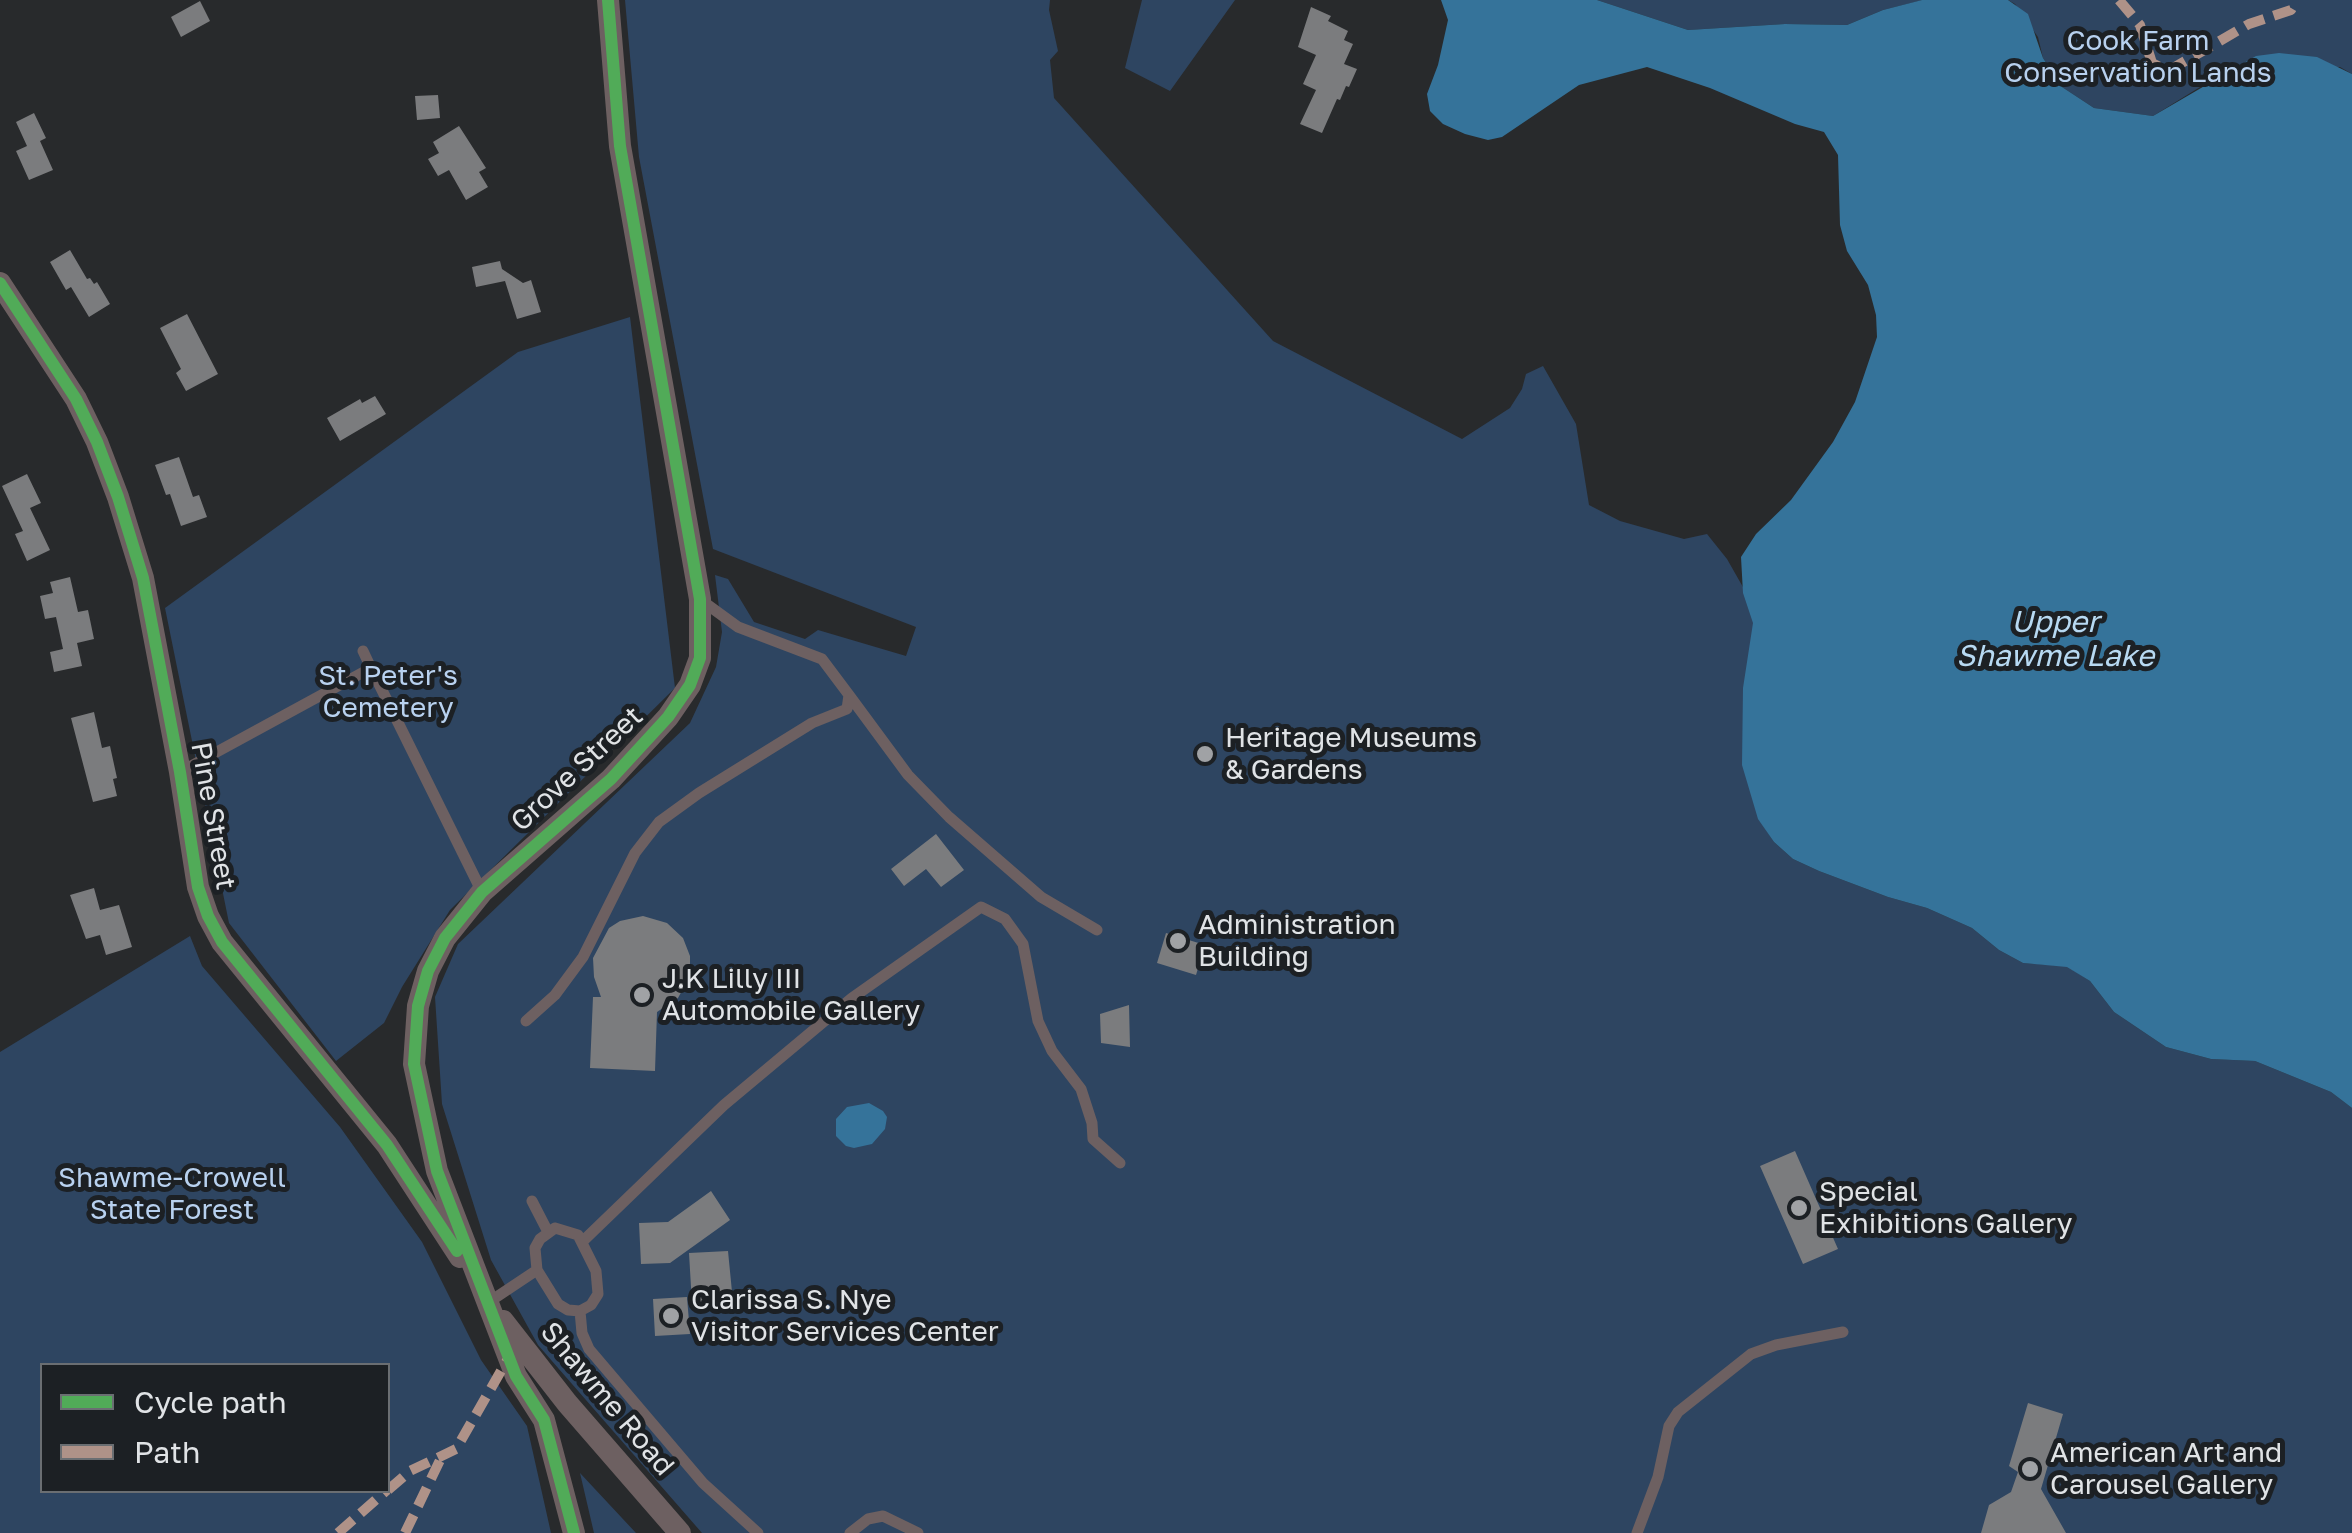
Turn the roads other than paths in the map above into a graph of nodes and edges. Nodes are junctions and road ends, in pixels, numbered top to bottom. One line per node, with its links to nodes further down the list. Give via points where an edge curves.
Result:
1 (608, 0): 3 (street, Grove Street, via 620,146)
2 (2, 290): 7 (street, Pine Street, via 76,399 118,498 143,578)
3 (700, 599): 6 (lane, via 738,627 822,659); 8 (street, Grove Street, via 700,658 668,717 611,779)
4 (363, 650): 5 (lane)
5 (371, 668): 7 (lane); 8 (lane)
6 (849, 694): 9 (lane, via 908,776 949,818 1041,897); 10 (lane, via 846,708 659,822 635,853 583,957)
7 (180, 772): 16 (street, Pine Street, via 198,887 222,942 386,1146)
8 (482, 892): 16 (street, Grove Street, via 428,972 414,1064 437,1170)
9 (1097, 930)
10 (526, 1021)
11 (1120, 1163): 14 (lane, via 1093,1139 1081,1089 1038,1020 1023,944 1005,919 981,907 769,1066)
12 (532, 1201): 13 (lane)
13 (548, 1232): 14 (lane, via 564,1228); 15 (lane, via 535,1248)
14 (584, 1241): 17 (lane, via 598,1294)
15 (537, 1270): 16 (lane); 17 (lane, via 558,1304)
16 (489, 1302): 19 (street, via 516,1376 544,1420); 20 (street, Shawme Road)
17 (580, 1311): 21 (lane, via 589,1349 703,1483)
18 (1843, 1332): 24 (lane, via 1752,1354 1678,1412)
19 (574, 1533)
20 (680, 1533)
21 (758, 1533)
22 (850, 1533): 23 (lane, via 882,1516)
23 (918, 1533)
24 (1638, 1533)

